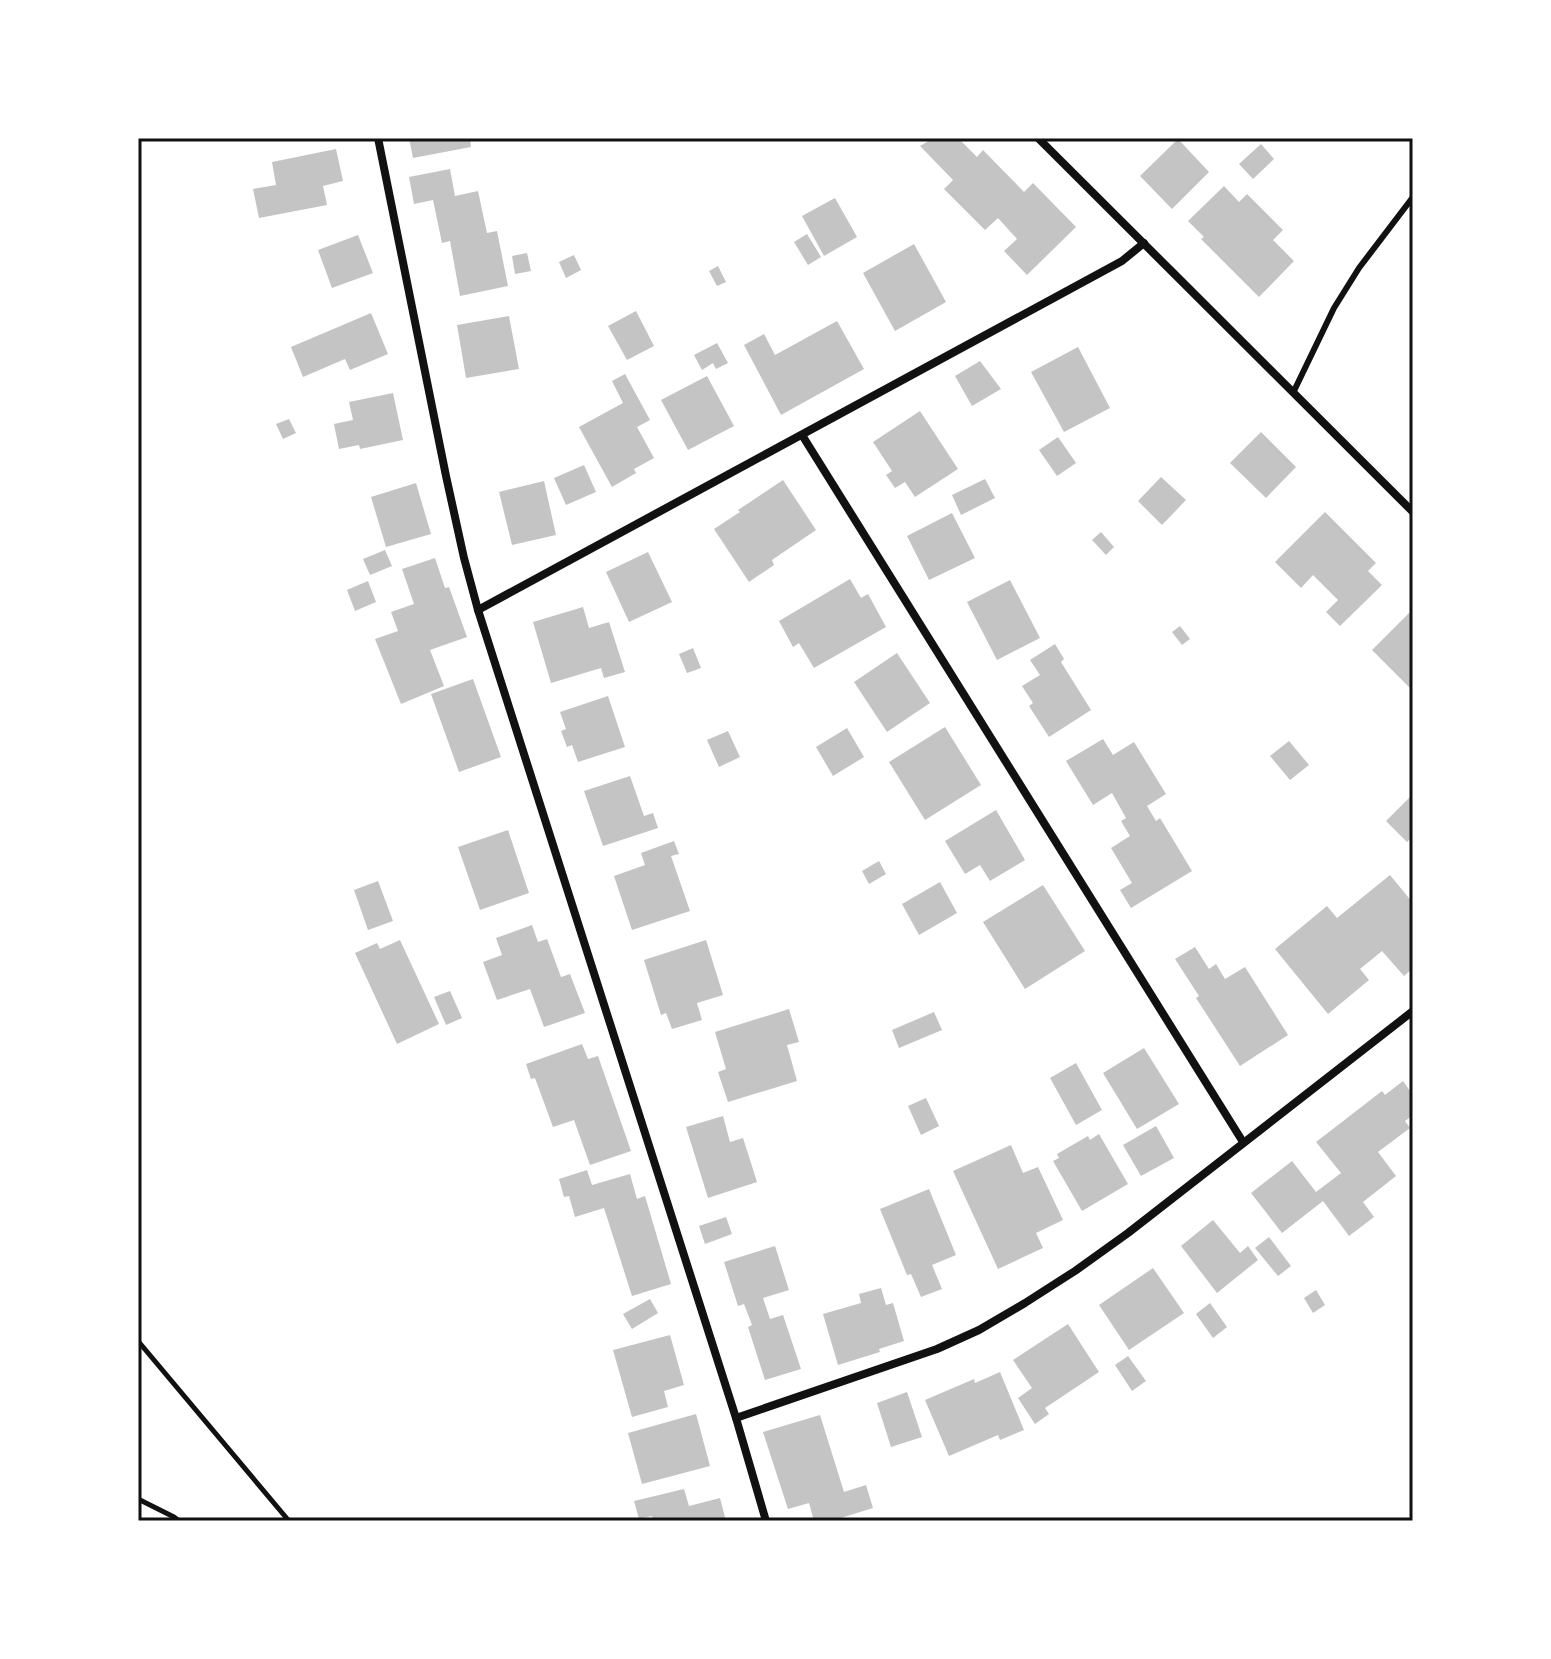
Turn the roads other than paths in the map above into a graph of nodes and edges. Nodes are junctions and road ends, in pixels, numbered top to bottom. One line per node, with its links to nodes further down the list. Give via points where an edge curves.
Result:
1 (378, 138): 8 (street)
2 (1038, 138): 4 (street)
3 (1413, 197): 5 (lane, via 1334,308)
4 (1144, 243): 5 (street); 6 (street, via 1122,261)
5 (1293, 393): 7 (street)
6 (802, 435): 8 (street); 10 (street)
7 (1413, 512)
8 (478, 610): 11 (street)
9 (1413, 1011): 10 (street)
10 (1243, 1142): 11 (street, via 1075,1271 979,1330)
11 (736, 1418): 12 (street)
12 (766, 1521)

